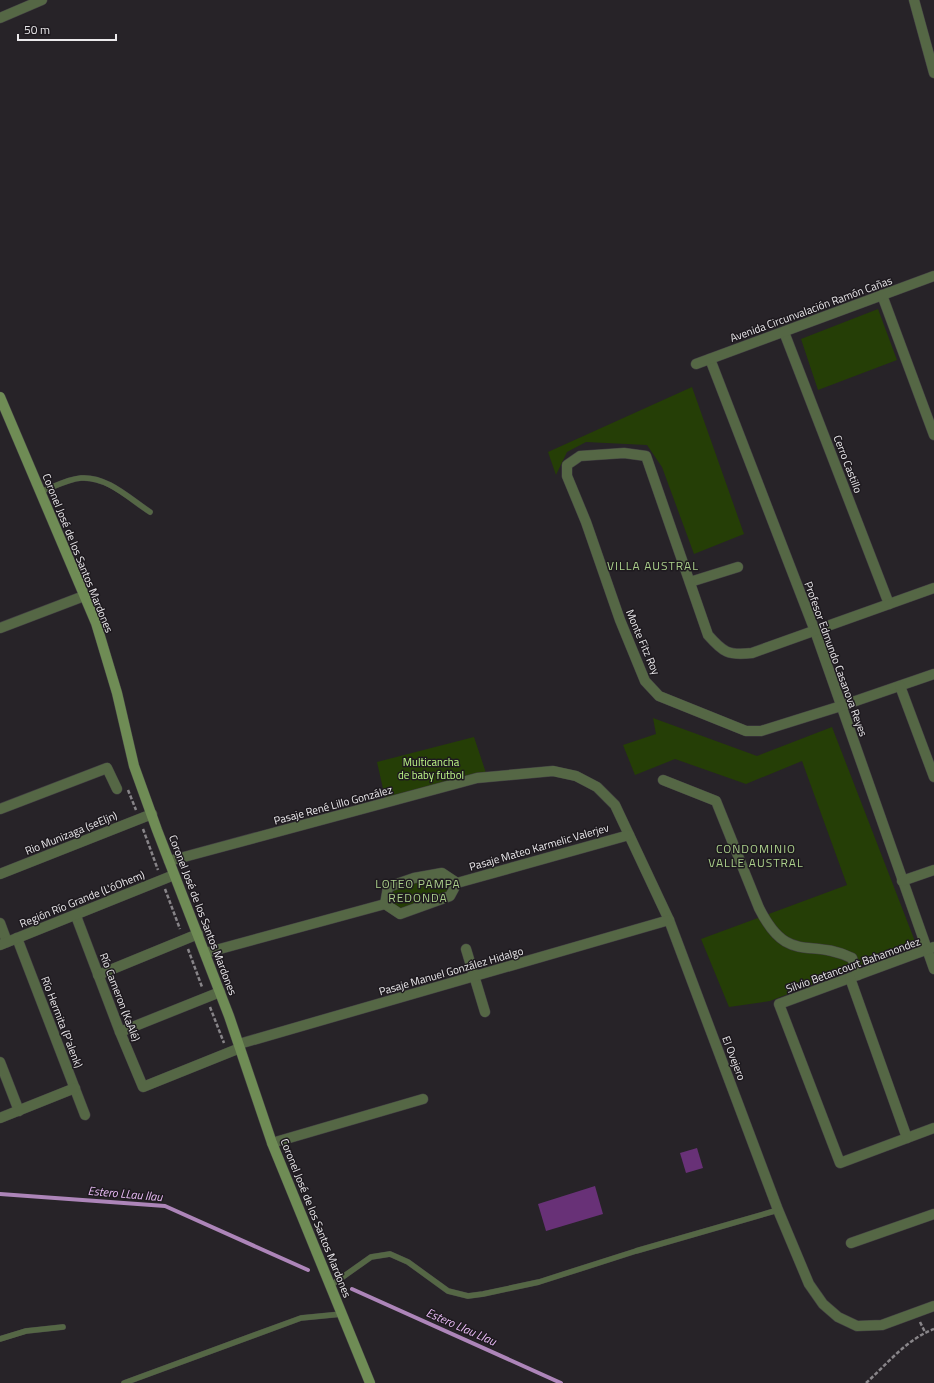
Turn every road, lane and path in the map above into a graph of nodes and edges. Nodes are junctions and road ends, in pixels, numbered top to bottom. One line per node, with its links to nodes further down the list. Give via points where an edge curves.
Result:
1 (42, 0): 3 (street)
2 (914, 0): 4 (street)
3 (0, 18)
4 (932, 57): 5 (street)
5 (934, 73)
6 (934, 276): 7 (street, Avenida Circunvalación Ramón Cañas)
7 (882, 295): 8 (street, Avenida Circunvalación Ramón Cañas); 12 (street)
8 (784, 332): 9 (street, Avenida Circunvalación Ramón Cañas); 19 (street, Cerro Castillo)
9 (710, 359): 10 (street, Avenida Circunvalación Ramón Cañas); 21 (street, Profesor Edmundo Casanova Reyes)
10 (696, 364)
11 (0, 397): 13 (street, Coronel José de los Santos Mardones)
12 (934, 435)
13 (40, 492): 14 (lane, via 73,480 91,478 107,483); 18 (street, Coronel José de los Santos Mardones)
14 (150, 512)
15 (738, 567): 16 (street)
16 (690, 582): 21 (street, via 708,635 719,648 735,655 752,653); 24 (street, Monte Fitz Roy, via 646,456 624,453 580,456 567,464 567,476 620,620 645,681 659,696 746,731 760,731)
17 (934, 588): 19 (street)
18 (84, 596): 20 (street); 31 (street, Coronel José de los Santos Mardones, via 98,630 117,693 134,766)
19 (889, 604): 21 (street)
20 (0, 628)
21 (815, 631): 24 (street, Profesor Edmundo Casanova Reyes)
22 (934, 674): 23 (street, Monte Fitz Roy)
23 (900, 686): 24 (street, Monte Fitz Roy); 26 (street)
24 (841, 706): 39 (street, Profesor Edmundo Casanova Reyes)
25 (576, 776): 33 (street, El Ovejero, via 597,787 616,805); 34 (street, Pasaje René Lillo González, via 553,771 477,778)
26 (934, 777)
27 (663, 780): 54 (street, via 716,801 760,908 775,932 786,942 799,948 840,952 852,958)
28 (126, 784): 32 (path)
29 (117, 789): 30 (street, via 107,768)
30 (0, 809)
31 (152, 814): 32 (street, Rio Munizaga (seEljn)); 34 (street, Coronel José de los Santos Mardones)
32 (139, 819): 36 (street, Rio Munizaga (seEljn)); 38 (path)
33 (629, 835): 40 (street, Pasaje Mateo Karmelic Valerjev); 43 (street, El Ovejero)
34 (168, 861): 37 (street, Coronel José de los Santos Mardones)
35 (934, 870): 39 (street)
36 (0, 874)
37 (174, 875): 38 (street, Región Río Grande (L'óOhem)); 45 (street, Coronel José de los Santos Mardones)
38 (161, 880): 42 (street, Región Río Grande (L'óOhem)); 46 (path)
39 (902, 880): 49 (street, Profesor Edmundo Casanova Reyes)
40 (456, 883): 41 (street, via 450,896 400,914); 41 (street, via 442,873 414,878 388,887)
41 (385, 904): 50 (street)
42 (76, 916): 47 (street, Región Río Grande (L'óOhem)); 52 (street, Río Cameron (KaAlé))
43 (669, 920): 53 (street, Pasaje Manuel González Hidalgo); 71 (street, El Ovejero)
44 (0, 923): 47 (street, Río Hermita (P'alenk))
45 (198, 934): 46 (street); 50 (street, Coronel José de los Santos Mardones)
46 (184, 939): 52 (street); 56 (path)
47 (8, 942): 63 (street, Río Hermita (P'alenk))
48 (466, 949): 53 (street)
49 (931, 949): 51 (street, Profesor Edmundo Casanova Reyes); 54 (street, Silvio Betancourt Bahamondez)
50 (205, 953): 55 (street, Coronel José de los Santos Mardones)
51 (934, 969)
52 (98, 975): 58 (street, Río Cameron (KaAlé))
53 (473, 977): 57 (street); 59 (street, Pasaje Manuel González Hidalgo)
54 (854, 977): 69 (street); 69 (street, Silvio Betancourt Bahamondez, via 780,1004 840,1163)
55 (220, 992): 56 (street); 59 (street, Coronel José de los Santos Mardones)
56 (206, 998): 58 (street); 60 (path)
57 (485, 1012)
58 (120, 1032): 62 (street, Río Cameron (KaAlé))
59 (240, 1046): 60 (street, Pasaje Manuel González Hidalgo); 70 (street, Coronel José de los Santos Mardones)
60 (228, 1053): 62 (street, Pasaje Manuel González Hidalgo)
61 (0, 1062): 65 (street)
62 (143, 1087)
63 (75, 1088): 65 (street); 66 (street, Río Hermita (P'alenk))
64 (423, 1099): 70 (street)
65 (19, 1111): 67 (street)
66 (85, 1115)
67 (0, 1118)
68 (934, 1128): 69 (street)
69 (907, 1138)
70 (272, 1143): 74 (street, Coronel José de los Santos Mardones)
71 (778, 1210): 74 (lane, via 539,1282 483,1294 468,1296 448,1291 408,1262 390,1254 371,1257); 75 (street, El Ovejero, via 809,1284 823,1304 838,1317 857,1326 882,1325)
72 (934, 1214): 73 (street)
73 (851, 1243)
74 (330, 1286): 76 (street, Coronel José de los Santos Mardones)
75 (934, 1306)
76 (342, 1314): 80 (lane, via 300,1318); 81 (street, Coronel José de los Santos Mardones)
77 (63, 1327): 79 (lane, via 26,1332)
78 (934, 1329): 82 (path, via 910,1342)
79 (0, 1339)
80 (124, 1383)
81 (370, 1383)
82 (866, 1383)

